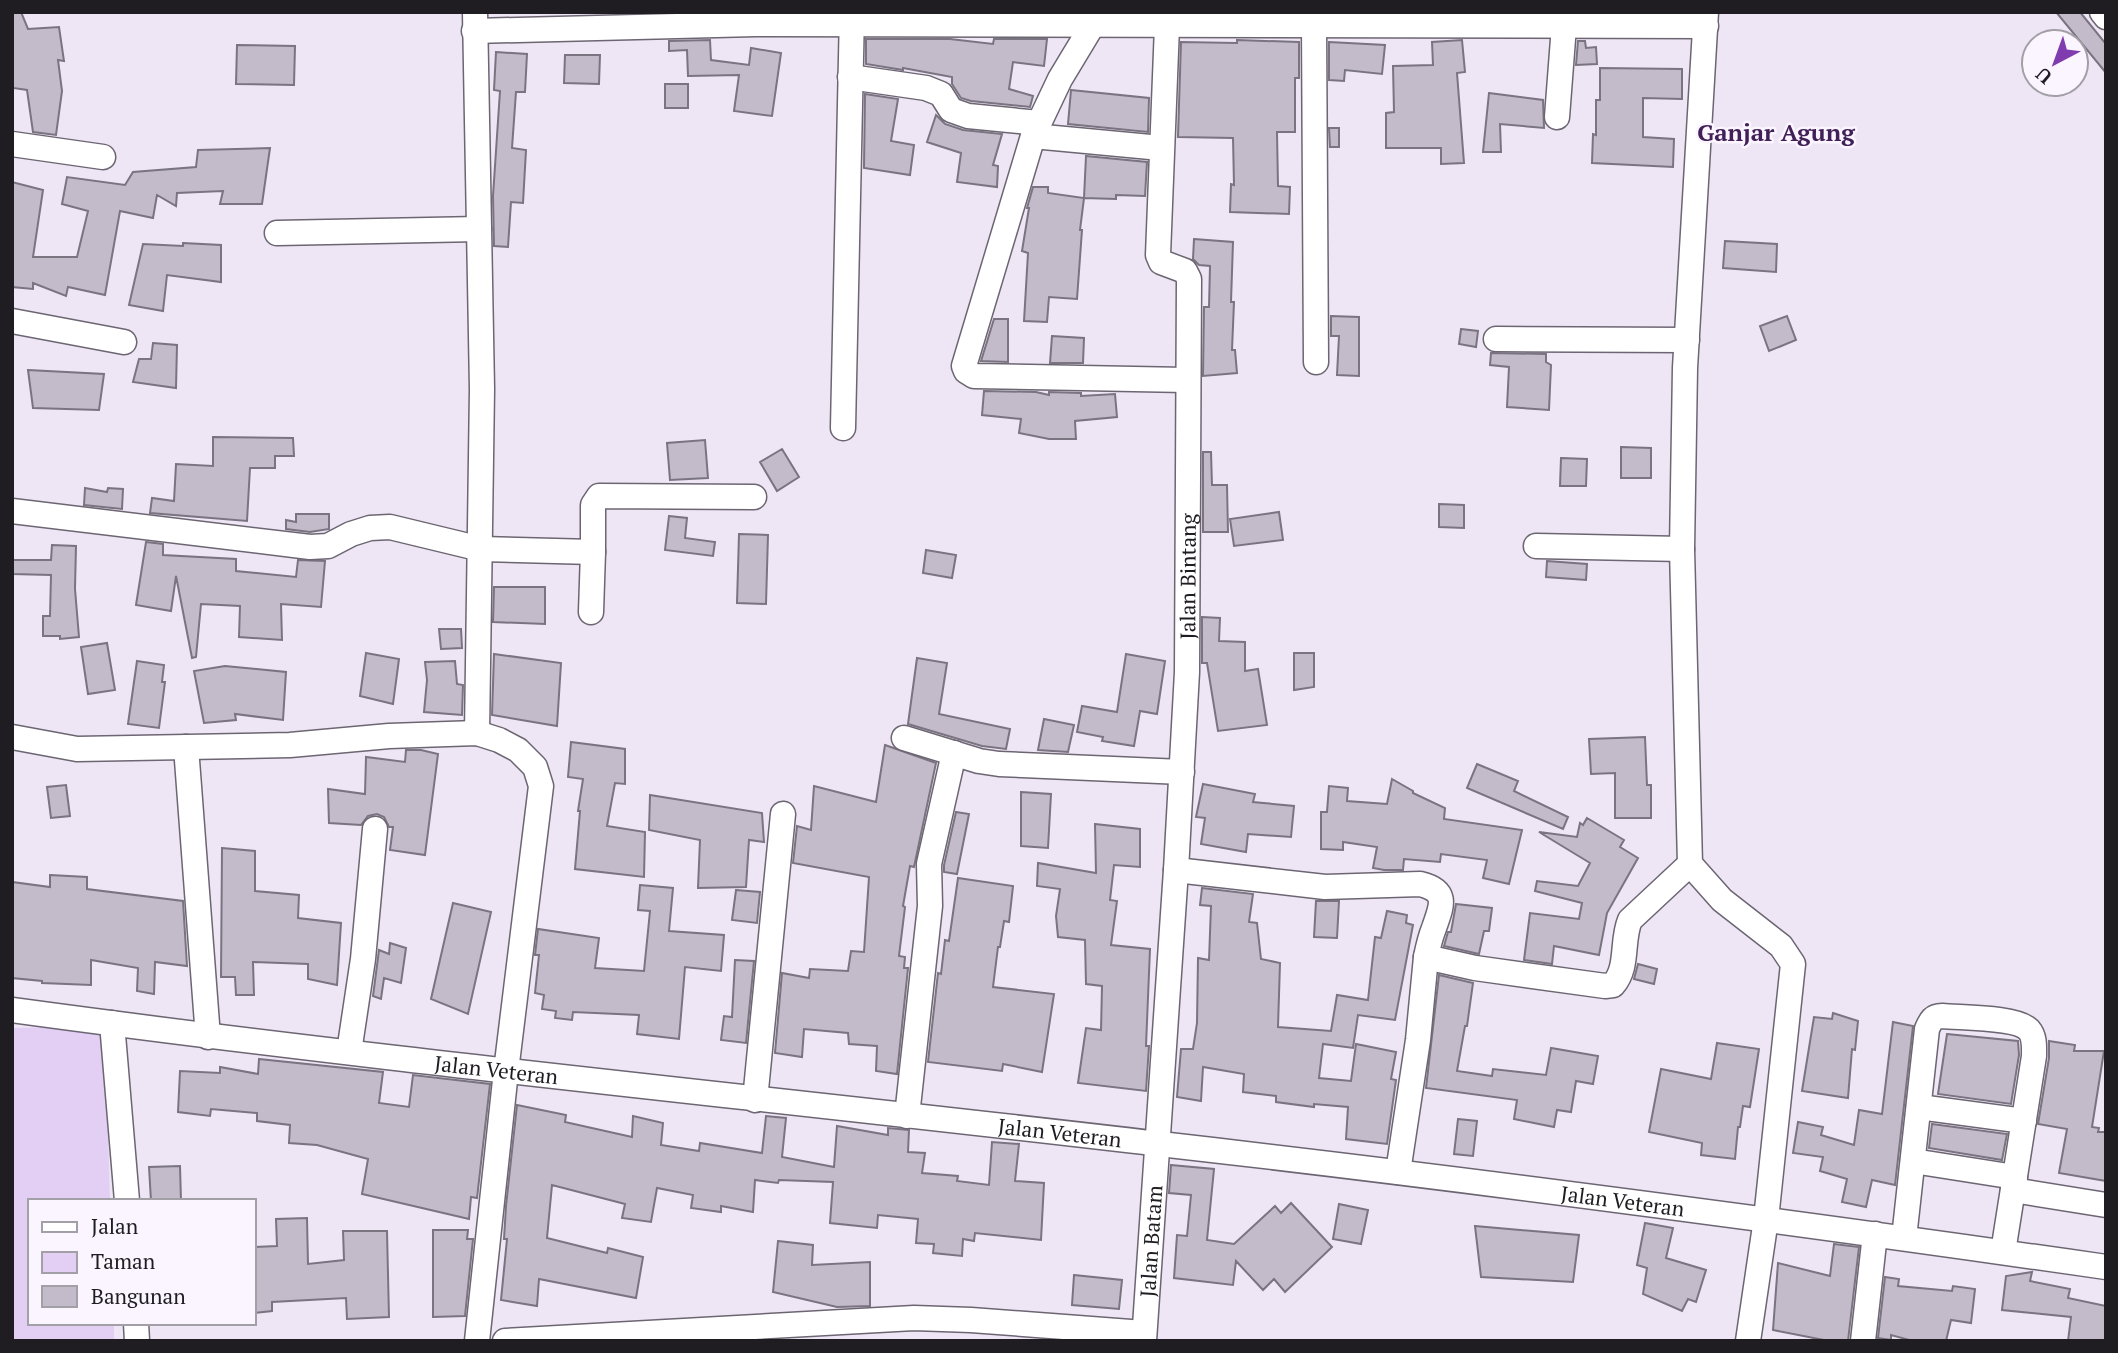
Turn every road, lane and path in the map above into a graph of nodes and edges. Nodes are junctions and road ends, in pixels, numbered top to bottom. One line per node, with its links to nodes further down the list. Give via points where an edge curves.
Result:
1 (2102, 12): 2 (street)
2 (2106, 17)
3 (852, 18): 4 (street); 6 (street); 10 (street)
4 (1092, 19): 7 (street); 12 (street)
5 (1706, 19): 9 (street); 20 (street)
6 (475, 22): 16 (street)
7 (1167, 26): 8 (street); 14 (street, Jalan Bintang)
8 (1314, 26): 9 (street); 22 (street)
9 (1564, 26): 11 (street)
10 (850, 78): 12 (street, via 926,88 941,94 955,113); 24 (street)
11 (1557, 117)
12 (1036, 130): 14 (street); 23 (street, via 965,360 966,371 974,376)
13 (12, 144): 15 (street)
14 (1161, 148): 23 (street, Jalan Bintang, via 1158,255 1161,262 1188,275)
15 (103, 157)
16 (479, 229): 17 (street); 28 (street)
17 (277, 233)
18 (12, 321): 21 (street)
19 (1496, 339): 20 (street)
20 (1687, 340): 29 (street)
21 (124, 342)
22 (1316, 362)
23 (1186, 380): 37 (street, Jalan Bintang, via 1187,671)
24 (843, 428)
25 (754, 497): 30 (street, via 599,496 593,505)
26 (12, 511): 28 (street, via 319,547 370,528 390,527)
27 (1536, 546): 29 (street)
28 (481, 549): 30 (street); 32 (street)
29 (1682, 549): 40 (street)
30 (593, 552): 31 (street)
31 (592, 612)
32 (477, 733): 35 (street); 47 (street, via 518,750 535,767 541,786)
33 (12, 737): 35 (street, via 77,748)
34 (904, 737): 36 (street)
35 (186, 747): 45 (street)
36 (954, 753): 37 (street, via 999,764); 50 (street, via 929,864 930,906)
37 (1182, 772): 41 (street, Jalan Bintang)
38 (783, 814): 48 (street)
39 (375, 829): 46 (street)
40 (1690, 864): 42 (street, via 1630,920 1622,969 1613,985 1475,968); 58 (street, via 1722,900 1781,946 1793,964)
41 (1176, 870): 42 (street, via 1303,886 1433,887 1442,905); 52 (street, Jalan Bintang)
42 (1426, 957): 54 (street)
43 (12, 1010): 44 (street, Jalan Veteran)
44 (112, 1023): 45 (street, Jalan Veteran); 56 (street)
45 (208, 1037): 46 (street, Jalan Veteran)
46 (349, 1052): 47 (street, Jalan Veteran)
47 (506, 1072): 48 (street, Jalan Veteran); 64 (street)
48 (755, 1100): 50 (street, Jalan Veteran)
49 (1919, 1107): 51 (street); 51 (street, via 1930,1020 1942,1016 2018,1023 2034,1039); 53 (street)
50 (907, 1116): 52 (street, Jalan Veteran)
51 (2024, 1121): 55 (street)
52 (1157, 1143): 54 (street, Jalan Veteran); 63 (street, Jalan Batam)
53 (1913, 1161): 55 (street); 60 (street)
54 (1398, 1172): 58 (street, Jalan Veteran)
55 (2014, 1184): 57 (street); 61 (street)
56 (127, 1199)
57 (2106, 1205)
58 (1766, 1219): 59 (street, Jalan Veteran); 66 (street)
59 (1875, 1234): 60 (street, Jalan Veteran); 67 (street)
60 (1904, 1238): 61 (street, Jalan Veteran)
61 (2003, 1252): 62 (street, Jalan Veteran)
62 (2106, 1267)
63 (1144, 1337): 65 (street, via 914,1318)
64 (477, 1341)
65 (505, 1341)
66 (1748, 1341)
67 (1863, 1341)

